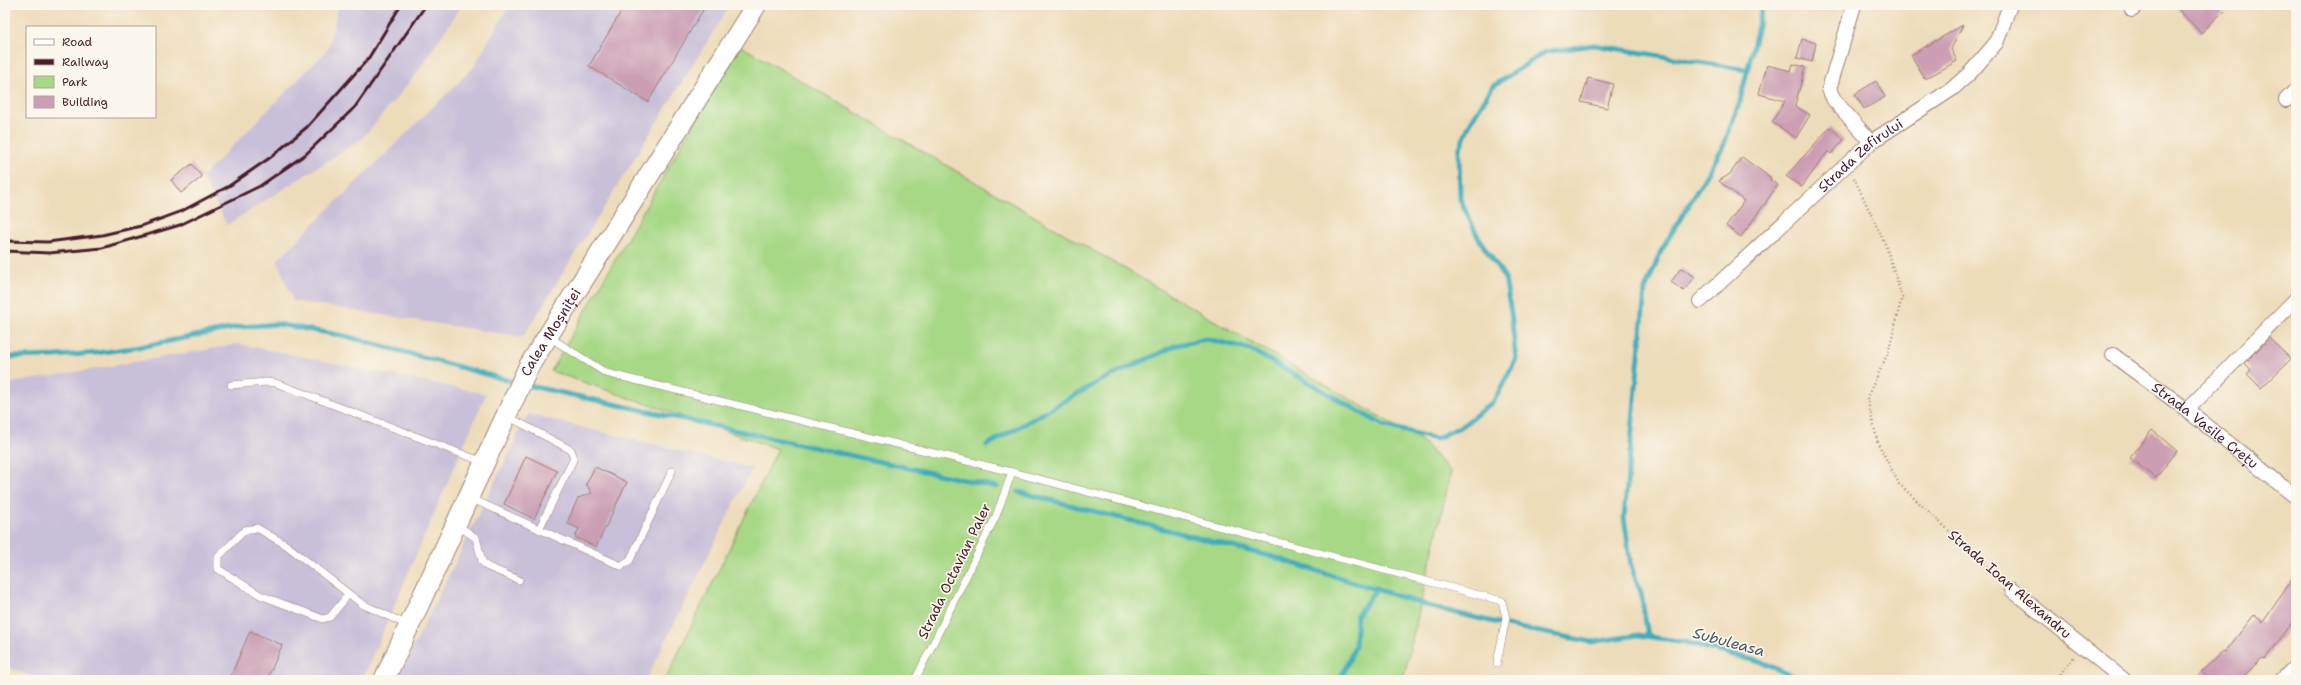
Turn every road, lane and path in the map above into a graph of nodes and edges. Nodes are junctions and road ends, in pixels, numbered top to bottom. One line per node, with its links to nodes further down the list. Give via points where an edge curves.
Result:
1 (756, 5): 10 (street, Calea Moșniței)
2 (1854, 5): 6 (street, via 1829,89 1834,100)
3 (2010, 5): 6 (street, Strada Zefirului, via 1996,43 1985,58 1952,89)
4 (2296, 90): 5 (street)
5 (2286, 100)
6 (1871, 142): 7 (street, Strada Zefirului)
7 (1848, 164): 9 (street, Strada Zefirului); 23 (path, Strada Ioan Alexandru, via 1886,246 1902,297 1888,353 1867,398 1878,443 1899,484)
8 (2296, 299): 14 (street)
9 (1700, 301)
10 (547, 336): 13 (street, Calea Moșniței, via 529,366); 17 (lane, via 606,373)
11 (2112, 355): 14 (street, Strada Vasile Crețu)
12 (231, 386): 15 (lane, via 276,383)
13 (510, 407): 15 (street, Calea Moșniței); 21 (lane, via 574,454)
14 (2187, 410): 19 (street, Strada Vasile Crețu)
15 (485, 463): 18 (street, Calea Moșniței)
16 (672, 471): 21 (lane, via 626,564 621,566)
17 (1012, 472): 27 (lane, via 1502,601 1506,618); 30 (lane, Strada Octavian Paler, via 996,516)
18 (470, 497): 20 (street, Calea Moșniței); 21 (lane)
19 (2296, 497)
20 (457, 525): 22 (lane, via 476,538 482,561 486,566); 25 (street, Calea Moșniței)
21 (539, 529)
22 (519, 580)
23 (2012, 590): 26 (street, Strada Ioan Alexandru)
24 (350, 594): 24 (lane, via 286,545 257,528 245,530 218,557 218,570 260,595 323,619 330,617); 25 (lane, via 370,608)
25 (410, 626): 29 (street, Calea Moșniței)
26 (2082, 647): 31 (path); 32 (street, Strada Ioan Alexandru)
27 (1497, 663)
28 (2296, 666): 33 (street)
29 (384, 680)
30 (915, 680)
31 (2055, 680)
32 (2124, 680)
33 (2282, 680)

